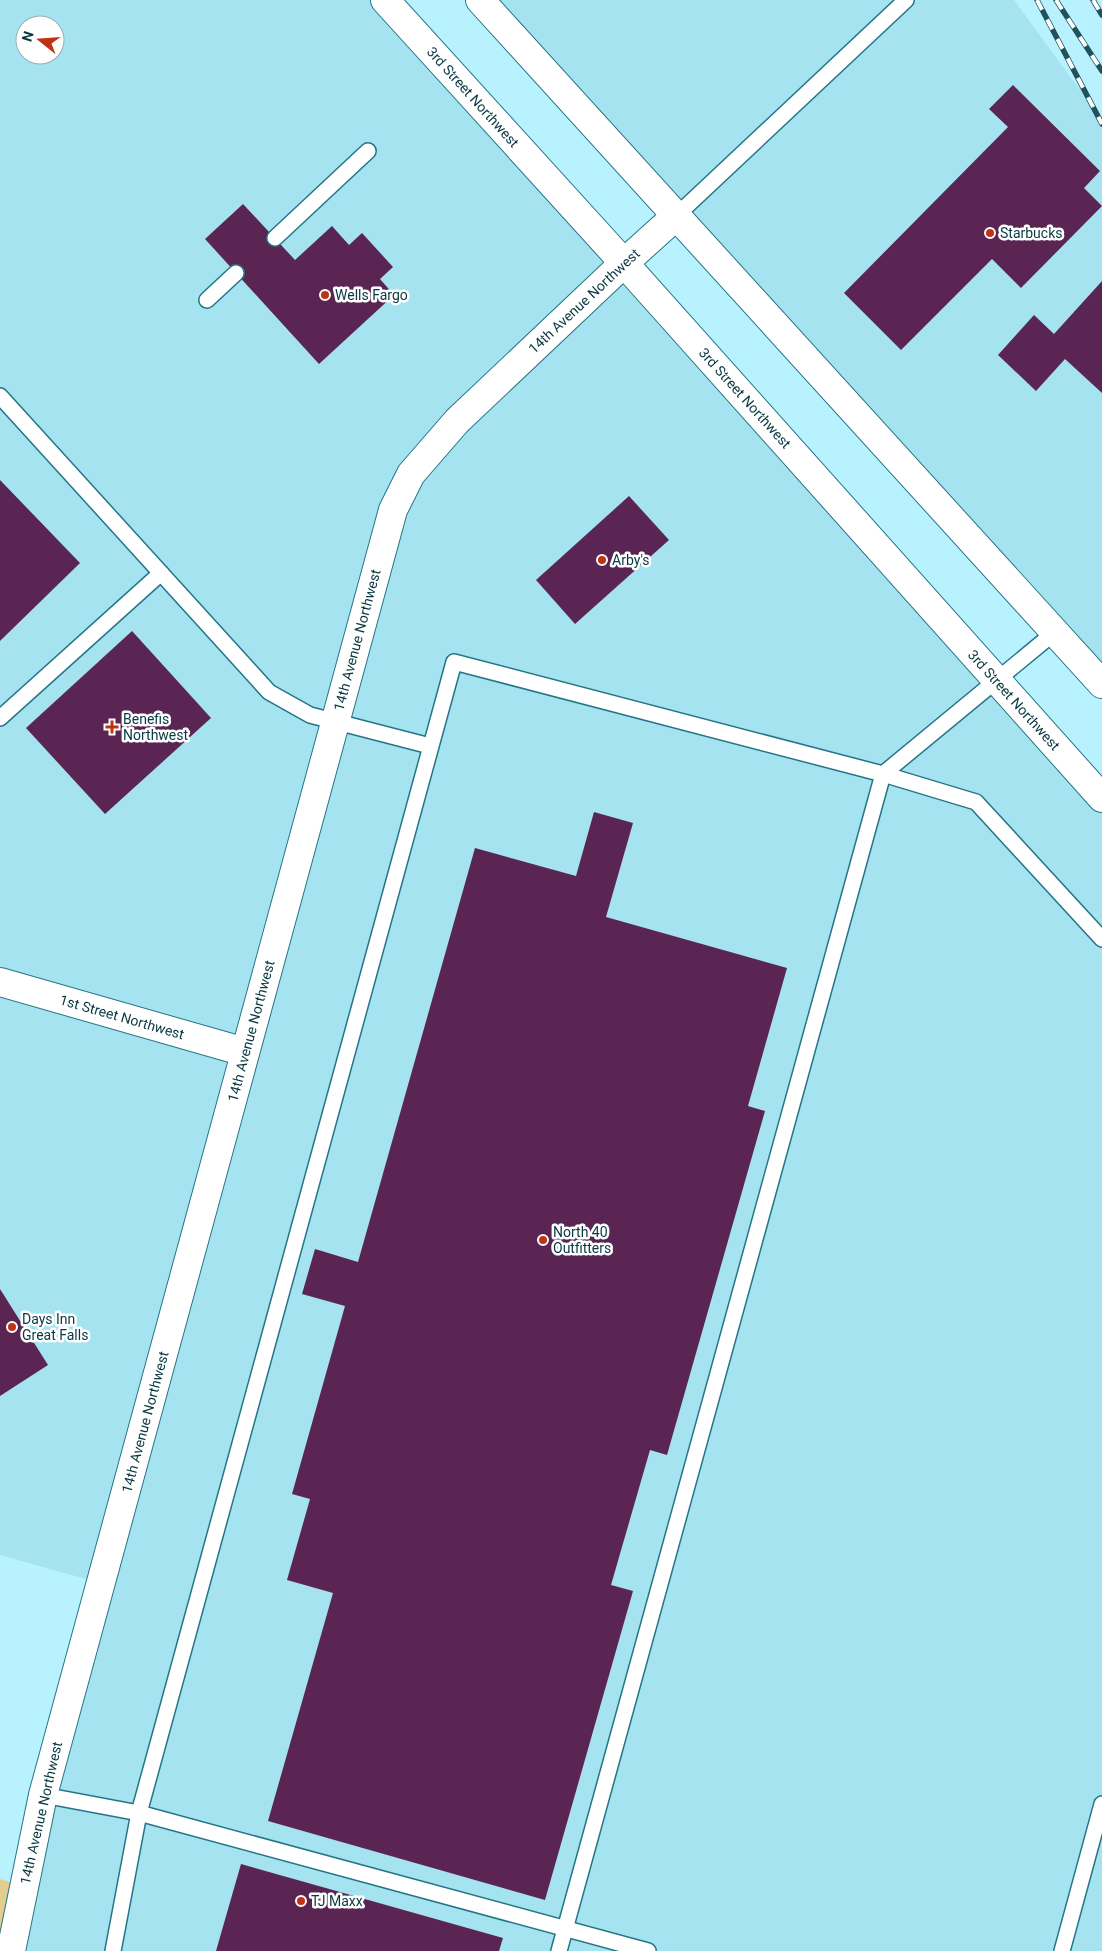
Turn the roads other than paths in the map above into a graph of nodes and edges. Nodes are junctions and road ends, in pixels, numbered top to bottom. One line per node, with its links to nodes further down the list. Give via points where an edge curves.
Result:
1 (385, 0): 7 (main road, 3rd Street Northwest)
2 (480, 0): 5 (main road)
3 (906, 0): 5 (lane)
4 (368, 151): 6 (lane)
5 (676, 216): 7 (main road, 14th Avenue Northwest); 12 (main road)
6 (275, 238)
7 (624, 263): 13 (main road, 3rd Street Northwest); 16 (main road, 14th Avenue Northwest, via 457,421 411,474 393,510)
8 (236, 273): 9 (lane)
9 (207, 300)
10 (0, 396): 11 (lane)
11 (161, 573): 15 (lane); 16 (lane, via 269,692 310,715)
12 (1055, 632): 13 (lane); 14 (main road)
13 (997, 680): 18 (lane); 19 (main road, 3rd Street Northwest)
14 (1102, 684)
15 (0, 718)
16 (335, 722): 17 (lane); 22 (main road, 14th Avenue Northwest)
17 (430, 746): 18 (lane, via 454,662); 25 (lane)
18 (883, 774): 20 (lane, via 976,802); 26 (lane)
19 (1102, 798)
20 (1102, 938)
21 (0, 982): 22 (main road, 1st Street Northwest)
22 (245, 1052): 23 (main road, 14th Avenue Northwest)
23 (43, 1796): 25 (lane); 27 (main road, 14th Avenue Northwest)
24 (1102, 1804): 31 (lane)
25 (139, 1813): 26 (lane); 28 (lane)
26 (566, 1929): 29 (lane); 30 (lane)
27 (12, 1951)
28 (113, 1951)
29 (560, 1951)
30 (648, 1951)
31 (1062, 1951)

